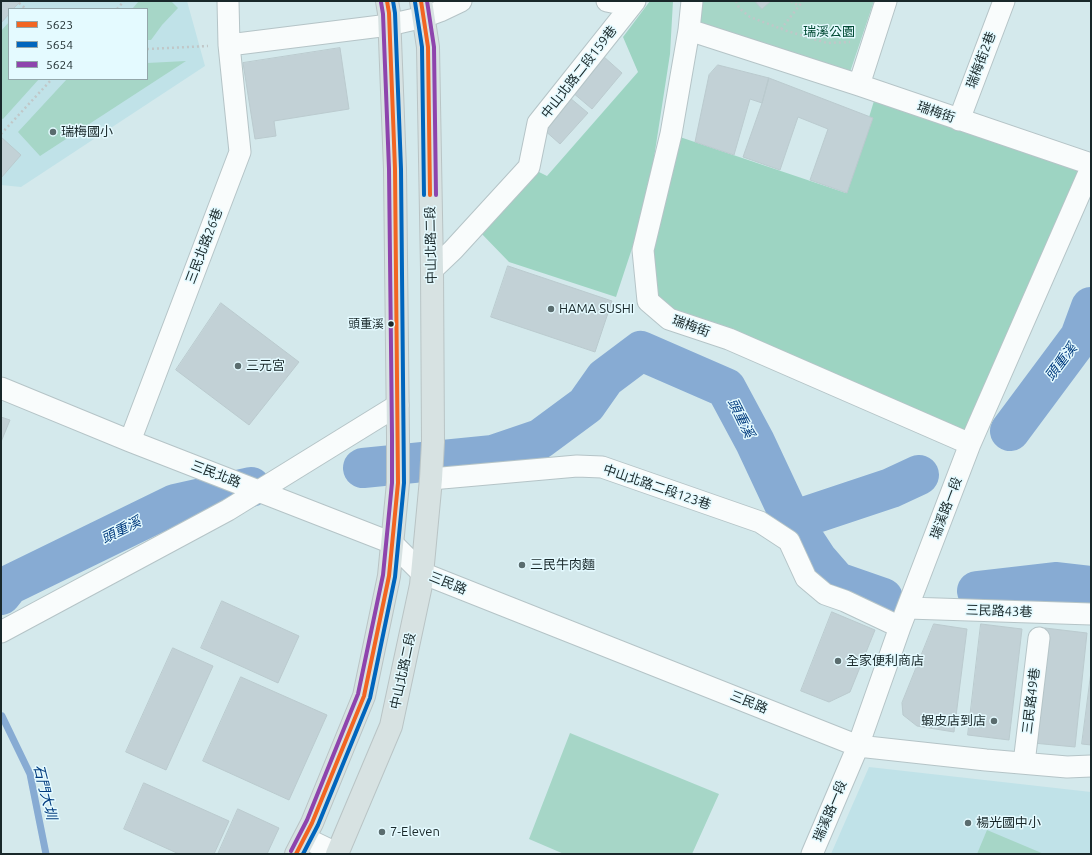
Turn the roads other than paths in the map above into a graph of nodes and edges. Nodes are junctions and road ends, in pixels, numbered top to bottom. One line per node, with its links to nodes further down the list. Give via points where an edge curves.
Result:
1 (228, 1): 12 (street, 三民北路26巷)
2 (387, 1): 10 (main road)
3 (461, 1): 9 (street, via 440,11)
4 (607, 1): 8 (street)
5 (692, 1): 11 (street, 瑞梅街)
6 (886, 1): 13 (street)
7 (1004, 1): 14 (street, 瑞梅街2巷)
8 (633, 3): 17 (street, 中山北路二段159巷, via 538,124 529,167)
9 (422, 9): 10 (street); 17 (main road, 中山北路二段, via 428,47)
10 (389, 25): 12 (street); 19 (main road, via 395,169)
11 (689, 30): 13 (street, 瑞梅街); 21 (street, 瑞梅街, via 671,134 643,250 648,301 669,319 729,339)
12 (229, 45): 20 (street, 三民北路26巷, via 240,152)
13 (859, 85): 14 (street, 瑞梅街)
14 (959, 120): 15 (street, 瑞梅街)
15 (1091, 164)
16 (1091, 168): 21 (street, 瑞溪路一段)
17 (432, 270): 22 (main road, 中山北路二段)
18 (1, 388): 20 (street, 三民北路)
19 (398, 405): 23 (street); 24 (main road, via 398,483)
20 (130, 440): 23 (street, 三民北路)
21 (970, 444): 27 (street, 瑞溪路一段)
22 (432, 479): 25 (main road, 中山北路二段); 27 (street, 中山北路二段123巷, via 577,466 602,467 760,522 789,541 806,578 825,594)
23 (259, 491): 24 (street, 三民北路); 28 (street)
24 (392, 543): 25 (street, 三民北路); 33 (main road, via 389,576 364,696 312,823)
25 (422, 573): 30 (street, 三民路); 34 (main road, 中山北路二段, via 391,726)
26 (1091, 614): 27 (street, 三民路43巷)
27 (904, 617): 30 (street, 瑞溪路一段)
28 (1, 632)
29 (1038, 638): 31 (street, 三民路49巷)
30 (858, 746): 31 (street, 三民路); 35 (street, 瑞溪路一段)
31 (1024, 763): 32 (street, 三民路, via 1068,767)
32 (1091, 766)
33 (300, 846): 34 (street)
34 (338, 854)
35 (812, 854)

